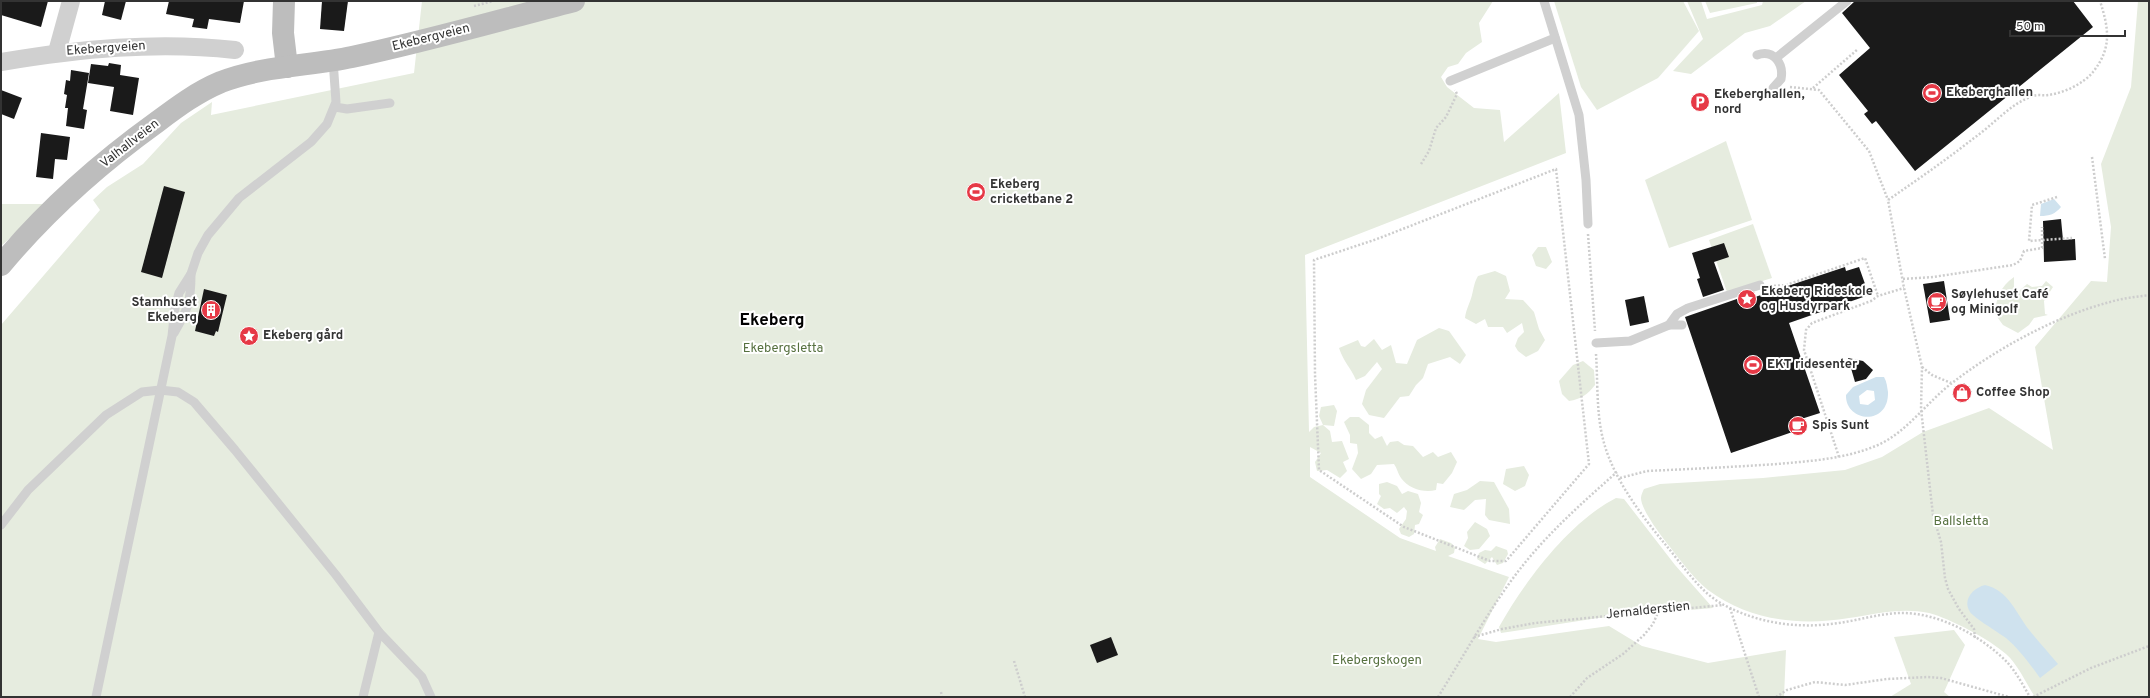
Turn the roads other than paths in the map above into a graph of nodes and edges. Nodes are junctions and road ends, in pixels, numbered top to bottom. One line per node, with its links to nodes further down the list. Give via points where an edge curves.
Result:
1 (71, 1): 8 (street)
2 (284, 1): 13 (street, via 283,33)
3 (574, 1): 11 (street, Ekebergveien)
4 (1544, 1): 6 (lane)
5 (1848, 1): 10 (lane)
6 (1555, 38): 14 (lane); 18 (lane, via 1579,115)
7 (235, 50): 8 (street, Ekebergveien, via 184,46)
8 (57, 52): 12 (street, Ekebergveien)
9 (1757, 55): 10 (lane, via 1767,53)
10 (1776, 58): 15 (lane, via 1782,73)
11 (333, 60): 13 (street, Ekebergveien); 17 (lane)
12 (1, 62)
13 (287, 67): 19 (street, Valhallveien, via 232,78 183,103 138,136 76,188 40,222)
14 (1450, 81)
15 (1776, 86)
16 (390, 103): 17 (lane, via 347,109)
17 (335, 107): 24 (lane, via 327,124 311,142 230,206 208,235 191,274 191,297 187,312 172,336)
18 (1588, 224)
19 (1, 265)
20 (1760, 285): 21 (lane, via 1688,308 1677,314)
21 (1669, 325): 22 (lane); 23 (lane, via 1630,341)
22 (1682, 325)
23 (1596, 343)
24 (160, 390): 25 (lane, via 142,392 106,415 28,490); 26 (lane, via 178,392 194,402 336,575); 27 (lane)
25 (1, 525)
26 (379, 632): 28 (lane); 29 (lane, via 422,677)
27 (96, 697)
28 (363, 697)
29 (431, 697)

